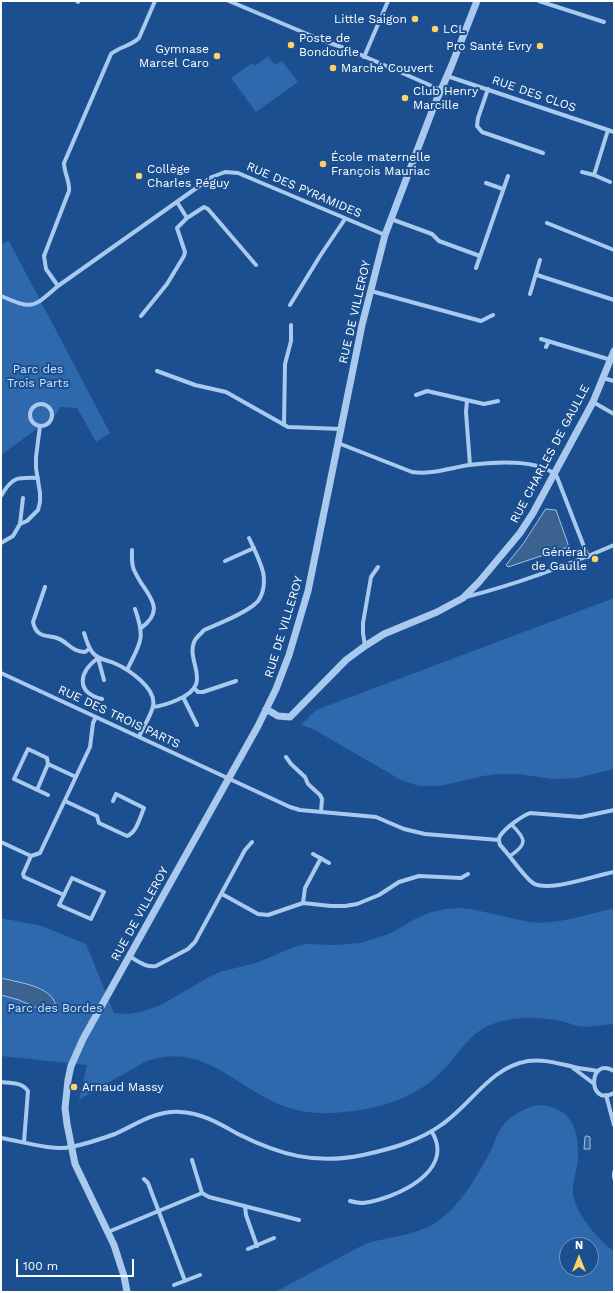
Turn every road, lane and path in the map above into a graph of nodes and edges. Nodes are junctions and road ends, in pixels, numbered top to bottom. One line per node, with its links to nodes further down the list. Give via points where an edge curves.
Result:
1 (155, 1): 32 (street, via 139,38 111,54 64,163 70,185 69,191 44,256 46,269)
2 (229, 1): 7 (street)
3 (388, 1): 7 (street)
4 (477, 1): 8 (street, RUE DE VILLEROY)
5 (539, 1): 6 (street)
6 (604, 22)
7 (364, 57): 10 (street)
8 (447, 76): 9 (street, RUE DES CLOS); 10 (street, RUE DE VILLEROY)
9 (488, 89): 11 (street, RUE DES CLOS); 13 (street, via 476,126 482,132)
10 (441, 90): 23 (street, RUE DE VILLEROY)
11 (608, 130): 12 (street, RUE DES CLOS); 15 (street)
12 (614, 132)
13 (542, 153)
14 (582, 172): 15 (street)
15 (594, 174): 17 (street)
16 (508, 176): 19 (street)
17 (610, 182)
18 (486, 183): 19 (street)
19 (503, 189): 27 (street)
20 (176, 202): 21 (street); 22 (street, RUE DES PYRAMIDES, via 219,173 231,172); 32 (street, RUE DES PYRAMIDES)
21 (187, 218): 29 (street, via 204,207 208,209); 39 (street, via 177,228 184,256 167,284)
22 (345, 219): 25 (street, RUE DES PYRAMIDES); 37 (street)
23 (391, 219): 25 (street, RUE DE VILLEROY); 27 (street)
24 (547, 223): 26 (street)
25 (385, 235): 33 (street, RUE DE VILLEROY)
26 (614, 250)
27 (480, 256): 30 (street)
28 (540, 260): 31 (street)
29 (256, 265)
30 (476, 268)
31 (537, 276): 34 (street); 36 (street)
32 (58, 286): 35 (street, RUE DES PYRAMIDES, via 36,304 20,304)
33 (371, 291): 38 (street, via 481,321); 56 (street, RUE DE VILLEROY)
34 (530, 294)
35 (1, 296)
36 (614, 300)
37 (290, 305)
38 (493, 315)
39 (141, 316)
40 (291, 325): 54 (street, via 291,341 285,364)
41 (541, 338): 42 (street)
42 (549, 341): 43 (street); 45 (street)
43 (546, 347)
44 (614, 351): 45 (street, RUE CHARLES DE GAULLE)
45 (611, 360): 47 (street, RUE CHARLES DE GAULLE)
46 (157, 371): 54 (street, via 195,385 226,392)
47 (603, 378): 48 (street); 52 (street, RUE CHARLES DE GAULLE)
48 (614, 381)
49 (416, 396): 50 (street, via 427,391)
50 (467, 400): 51 (street, via 484,404); 58 (street)
51 (498, 401)
52 (593, 402): 53 (street); 59 (street, RUE CHARLES DE GAULLE)
53 (614, 414)
54 (284, 425): 56 (street, via 292,428)
55 (40, 426): 55 (street, via 49,423 52,417 50,410 42,405 35,406 30,414 31,421); 60 (street, via 36,457)
56 (341, 429): 57 (street, RUE DE VILLEROY)
57 (338, 443): 58 (street, via 421,474); 88 (street, RUE DE VILLEROY, via 308,591 289,655)
58 (470, 465): 59 (street, via 521,463 538,466)
59 (554, 474): 69 (street, via 561,485); 73 (street, RUE CHARLES DE GAULLE, via 520,533)
60 (38, 478): 61 (street, via 15,479 6,486); 63 (street, via 38,510)
61 (1, 496)
62 (22, 498): 63 (street)
63 (20, 524): 65 (street, via 14,536)
64 (249, 538): 67 (street)
65 (1, 543)
66 (614, 545): 69 (street)
67 (254, 548): 70 (street); 84 (street, via 263,572 263,592 252,607 204,630 194,642 197,674)
68 (132, 550): 75 (street, via 133,570 154,605 151,619)
69 (588, 557): 73 (street)
70 (225, 560)
71 (378, 567): 77 (street, via 371,577 363,623)
72 (45, 587): 78 (street, via 33,622 37,632 60,639 77,651 85,652)
73 (463, 598): 77 (street, RUE CHARLES DE GAULLE, via 384,634)
74 (135, 609): 75 (street)
75 (140, 628): 80 (street, via 140,642)
76 (84, 633): 78 (street)
77 (365, 646): 88 (street, RUE CHARLES DE GAULLE, via 346,660 290,717 278,716)
78 (89, 649): 79 (street)
79 (98, 658): 80 (street, via 113,662); 82 (street); 86 (street, via 87,667 83,683 89,694)
80 (127, 670): 87 (street, via 150,691)
81 (1, 673): 89 (street, RUE DES TROIS PARTS)
82 (104, 680)
83 (236, 681): 84 (street, via 203,692 198,692)
84 (194, 688): 85 (street)
85 (183, 698): 87 (street, via 162,706); 90 (street)
86 (102, 700)
87 (153, 706): 91 (street)
88 (266, 709): 95 (street, RUE DE VILLEROY)
89 (96, 717): 91 (street, RUE DES TROIS PARTS); 94 (street, via 90,747)
90 (197, 725)
91 (139, 737): 95 (street, RUE DES TROIS PARTS)
92 (286, 757): 101 (street, via 320,795)
93 (48, 764): 94 (street); 96 (street); 96 (street, via 47,758 28,749 14,779)
94 (76, 777): 99 (street)
95 (228, 779): 101 (street, RUE DES TROIS PARTS, via 290,807); 116 (street, RUE DE VILLEROY)
96 (37, 790): 97 (street)
97 (48, 795)
98 (113, 800): 99 (street, via 116,794 144,808 131,834 126,836 99,823 97,816)
99 (65, 801): 107 (street, via 40,853)
100 (614, 810): 102 (street, via 581,817 530,813)
101 (321, 812): 103 (street, RUE DES TROIS PARTS, via 376,817 404,829 425,834)
102 (512, 825): 103 (street); 108 (street, via 523,838 521,847)
103 (499, 840): 108 (street, via 500,845)
104 (1, 842): 107 (street)
105 (252, 842): 113 (street, via 245,850)
106 (313, 854): 109 (street)
107 (31, 856): 114 (street, via 24,877)
108 (510, 856): 111 (street, via 529,879 540,886 553,886)
109 (322, 858): 110 (street); 115 (street, via 305,888)
110 (329, 863)
111 (614, 872)
112 (468, 874): 115 (street, via 461,878 429,875 409,878 357,904 331,906)
113 (222, 894): 115 (street, via 263,915); 116 (street, via 195,942 188,949 151,967)
114 (64, 895): 114 (street, via 59,905 91,920 104,892 72,878)
115 (303, 903)
116 (129, 956): 128 (street, RUE DE VILLEROY, via 83,1038 71,1066 65,1115)
117 (571, 1067): 118 (street); 121 (street); 125 (street, via 538,1060 527,1061 504,1070 480,1088 457,1113)
118 (598, 1071): 119 (street, via 607,1068); 121 (street)
119 (614, 1071)
120 (1, 1082): 127 (street, via 19,1084 28,1091)
121 (593, 1083): 123 (street, via 597,1092)
122 (614, 1093): 123 (street)
123 (606, 1095): 124 (street)
124 (614, 1125)
125 (432, 1132): 128 (street, via 378,1152 346,1158 304,1158 273,1150 205,1117 188,1112 170,1111 155,1114 115,1133); 134 (street, via 437,1140 437,1154 423,1178 378,1199 361,1203)
126 (1, 1138): 127 (street)
127 (24, 1142): 128 (street, via 57,1148)
128 (71, 1147): 138 (street, RUE DE VILLEROY, via 79,1173)
129 (192, 1160): 133 (street)
130 (614, 1172): 131 (street)
131 (614, 1178)
132 (144, 1179): 136 (street)
133 (202, 1193): 135 (street); 136 (street)
134 (350, 1201)
135 (246, 1206): 137 (street); 140 (street, via 246,1214)
136 (159, 1211): 138 (street); 143 (street)
137 (299, 1220)
138 (108, 1232): 145 (street, RUE DE VILLEROY)
139 (274, 1238): 140 (street)
140 (257, 1246): 141 (street)
141 (248, 1249)
142 (200, 1275): 143 (street)
143 (185, 1281): 144 (street)
144 (174, 1285)
145 (127, 1292)

